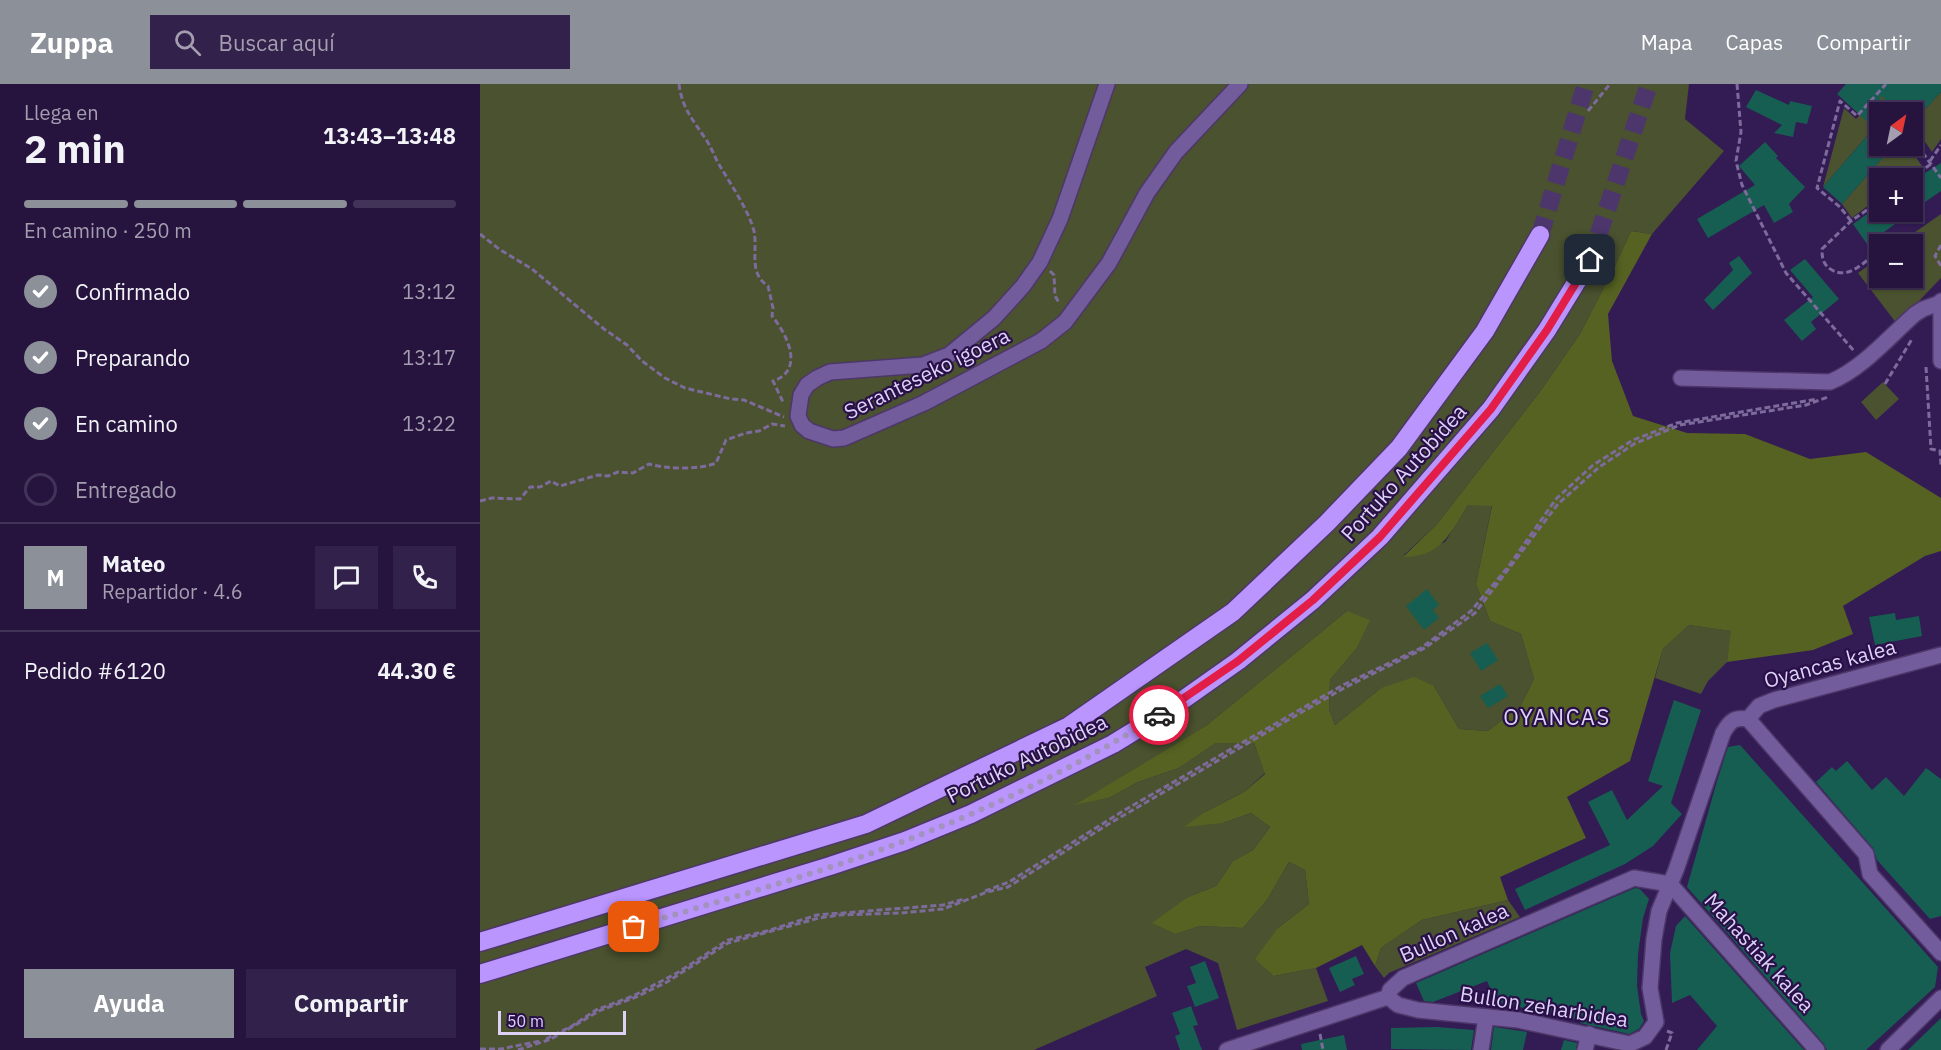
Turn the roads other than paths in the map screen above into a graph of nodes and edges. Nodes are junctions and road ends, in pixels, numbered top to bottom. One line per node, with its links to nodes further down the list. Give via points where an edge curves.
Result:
1 (1107, 84): 2 (street, Seranteseko igoera, via 1060,219 1041,262 1023,286 994,318 949,355 924,365 830,372 817,378 801,395 798,416 802,425 833,439 856,434 924,403 1041,341 1059,327 1109,263 1147,193 1176,152)
2 (1240, 84)
3 (1540, 235): 11 (highway, Portuko Autobidea, via 1485,331 1399,448 1335,515 1233,612 1068,726 866,824)
4 (1590, 260): 13 (highway, Portuko Autobidea, via 1491,409 1380,537 1313,600 1238,661 1170,708 1113,744 972,814 905,841)
5 (1940, 302): 6 (street); 7 (street, via 1916,314 1862,362 1830,382)
6 (1941, 361)
7 (1681, 378)
8 (1941, 655): 9 (street, Oyancas kalea, via 1774,700 1759,705)
9 (1748, 719): 10 (street, Oyancas kalea, via 1730,722 1723,733); 12 (street, via 1866,854 1870,874)
10 (1670, 884): 14 (street, Bullon kalea, via 1634,878 1403,978); 17 (street, Bullon zeharbidea, via 1659,911 1654,939 1650,988 1656,1022 1646,1037 1630,1044); 21 (street, Mahastiak kalea)
11 (480, 942)
12 (1941, 953)
13 (480, 974)
14 (1388, 997): 16 (street, Bullon zeharbidea, via 1398,1005 1418,1010); 18 (street, Bullon kalea)
15 (1941, 998): 22 (street)
16 (1486, 1017): 17 (street, Bullon zeharbidea); 19 (street)
17 (1589, 1034): 20 (street)
18 (1227, 1050)
19 (1481, 1050)
20 (1585, 1050)
21 (1817, 1050)
22 (1888, 1050)

